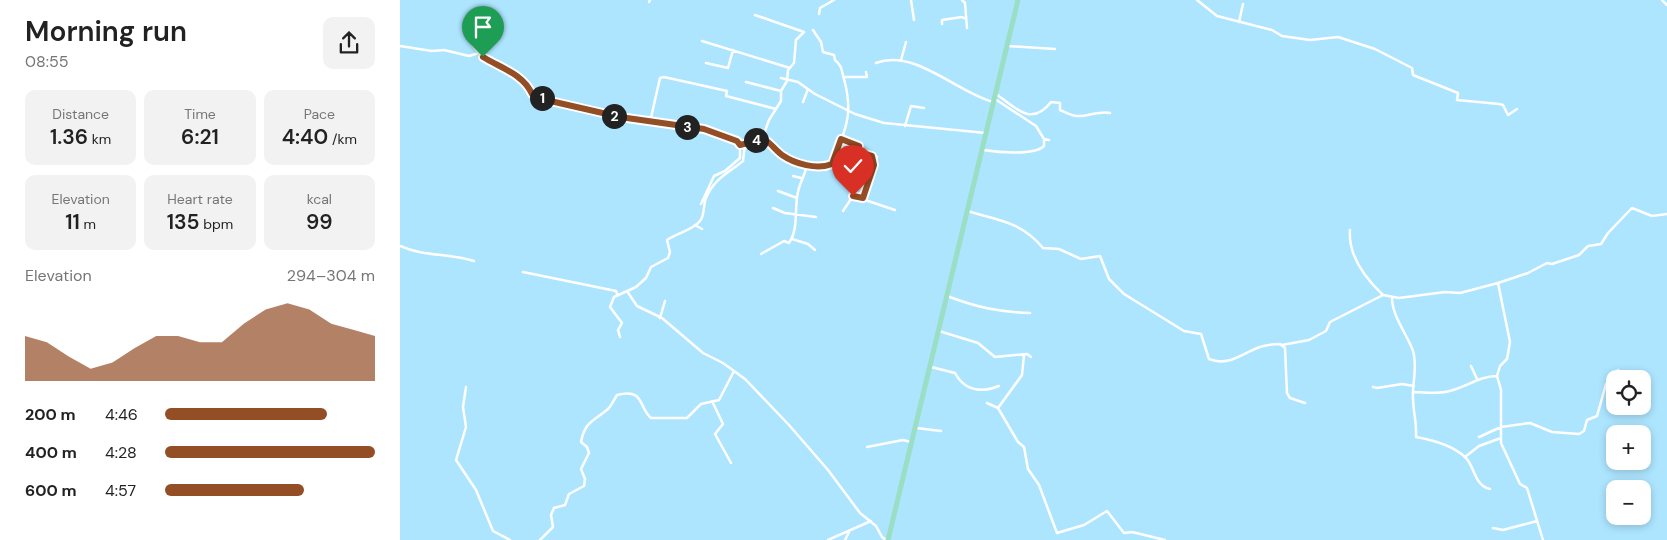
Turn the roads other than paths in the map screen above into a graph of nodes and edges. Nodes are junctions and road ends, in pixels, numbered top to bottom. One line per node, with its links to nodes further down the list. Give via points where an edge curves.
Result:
1 (834, 0): 9 (street, via 820,8)
2 (911, 0): 12 (street)
3 (962, 0): 11 (street)
4 (1018, 0): 21 (highway)
5 (1197, 0): 13 (street, via 1212,14)
6 (1662, 0): 8 (street)
7 (1242, 4): 13 (street)
8 (1667, 5)
9 (819, 14)
10 (755, 15): 28 (street, via 804,32 796,40 794,63)
11 (966, 19): 14 (street, via 946,19); 15 (street)
12 (914, 20)
13 (1239, 22): 40 (street, via 1296,38 1338,37 1412,68 1413,75 1458,94 1457,100 1500,104 1508,115)
14 (942, 24)
15 (967, 28)
16 (813, 30): 30 (street, via 823,52 834,55 842,66)
17 (468, 37): 24 (street)
18 (702, 41): 23 (street)
19 (906, 42): 25 (street)
20 (400, 46): 24 (street, via 469,56)
21 (1008, 46): 22 (street); 36 (highway)
22 (1055, 49)
23 (733, 50): 26 (street, via 728,68); 28 (street)
24 (479, 53): 43 (street, via 518,75 532,94 546,100)
25 (901, 60): 27 (street); 36 (street, via 935,72 964,91)
26 (706, 63)
27 (876, 63)
28 (790, 68): 32 (street)
29 (866, 72): 30 (street, via 867,77)
30 (843, 77): 41 (street)
31 (781, 78): 32 (street)
32 (787, 79): 34 (street); 35 (street)
33 (746, 82): 35 (street)
34 (808, 89): 37 (street); 41 (street)
35 (781, 91): 39 (street, via 782,97)
36 (995, 98): 42 (street, via 1026,114 1045,110 1051,102 1060,103 1060,110 1071,115); 45 (highway); 48 (street, via 1036,126)
37 (802, 102)
38 (924, 108): 44 (street, via 911,106)
39 (776, 109): 43 (street, via 726,96 727,91 664,77 660,78); 46 (street)
40 (1517, 109)
41 (850, 111): 44 (street); 47 (street)
42 (1110, 113)
43 (650, 122): 51 (street, via 704,129)
44 (905, 126): 45 (street)
45 (987, 133): 52 (highway)
46 (762, 139): 50 (street); 56 (street, via 780,154)
47 (841, 139): 53 (street, via 859,146); 56 (street, via 832,164 824,167)
48 (1044, 139): 49 (street); 52 (street, via 1042,149)
49 (1049, 140)
50 (745, 144): 51 (street); 71 (street, via 743,161 716,179 702,217)
51 (740, 145): 63 (street, via 740,158 726,171 714,176)
52 (983, 150): 67 (highway)
53 (857, 152): 54 (street); 59 (street)
54 (872, 156): 55 (street); 62 (street, via 874,165)
55 (877, 157)
56 (807, 165): 58 (street)
57 (793, 176): 58 (street)
58 (801, 178): 61 (street)
59 (848, 181)
60 (778, 191): 61 (street)
61 (797, 198): 69 (street)
62 (863, 198): 65 (street); 66 (street, via 852,196)
63 (702, 204)
64 (773, 208): 69 (street)
65 (895, 210)
66 (843, 211)
67 (968, 211): 84 (highway); 91 (street, via 1014,225 1032,234 1044,248 1059,249 1080,259 1100,256 1109,279 1124,294 1184,331 1201,334 1209,359 1217,362 1234,360 1260,347)
68 (1667, 214): 80 (street, via 1652,216 1632,208 1601,244 1588,246 1579,255 1547,263)
69 (795, 215): 70 (street); 74 (street)
70 (816, 217)
71 (695, 225): 72 (street); 81 (street, via 667,240 668,258 651,267 646,278)
72 (702, 229)
73 (1350, 230): 83 (street, via 1358,264)
74 (792, 239): 76 (street); 77 (street)
75 (400, 246): 78 (street, via 428,255 455,256)
76 (816, 250)
77 (761, 254)
78 (474, 261)
79 (523, 272): 82 (street, via 616,291)
80 (1498, 283): 85 (street, via 1460,293); 97 (street, via 1510,342 1507,359)
81 (627, 292): 82 (street); 88 (street, via 637,306)
82 (617, 294): 90 (street, via 610,307 621,320)
83 (1383, 295): 85 (street, via 1389,294); 91 (street, via 1330,322 1329,328 1309,340)
84 (946, 296): 87 (street, via 976,308); 89 (highway)
85 (1392, 298): 101 (street, via 1395,315 1413,351)
86 (665, 301): 88 (street)
87 (1030, 313)
88 (660, 318): 96 (street)
89 (938, 331): 92 (street, via 978,343 995,357); 94 (highway)
90 (620, 337)
91 (1282, 345): 106 (street, via 1285,348 1287,393 1290,398)
92 (1024, 355): 93 (street); 108 (street, via 1022,375)
93 (1031, 357)
94 (929, 366): 100 (street, via 955,373 959,381 972,390); 110 (highway)
95 (1471, 366): 98 (street)
96 (733, 373): 105 (street, via 718,400); 119 (street, via 745,379 772,406)
97 (1497, 376): 98 (street); 109 (street, via 1501,390)
98 (1477, 379): 104 (street, via 1444,392)
99 (1606, 384): 109 (street, via 1597,416 1587,420 1584,432 1579,434 1552,432 1530,424)
100 (999, 386)
101 (1414, 386): 103 (street); 104 (street)
102 (466, 387): 123 (street, via 463,408 466,426 456,460 476,490 488,516 488,524 493,531)
103 (1373, 387)
104 (1413, 392): 116 (street, via 1416,436 1452,448)
105 (712, 400): 117 (street, via 723,424 715,434); 124 (street, via 701,404 687,418 657,419 648,416 642,402 633,394 617,395 608,409 588,424 583,434 581,442 589,453 581,468 584,486 569,494 565,505 554,508 552,527)
106 (1305, 403)
107 (987, 404): 108 (street)
108 (998, 408): 128 (street, via 1024,447 1028,468 1039,485 1057,534 1084,525 1107,511 1124,533)
109 (1501, 426): 112 (street); 113 (street)
110 (914, 428): 111 (street); 114 (highway)
111 (940, 431)
112 (1479, 437)
113 (1501, 438): 116 (street, via 1479,446); 120 (street, via 1513,472 1520,484 1526,486)
114 (911, 442): 115 (street, via 903,440); 127 (highway)
115 (867, 447)
116 (1465, 457): 118 (street, via 1472,472 1485,488)
117 (731, 463)
118 (1490, 489)
119 (871, 521): 122 (street); 127 (street)
120 (1536, 521): 121 (street, via 1503,530); 129 (street)
121 (1493, 528)
122 (849, 532): 125 (street); 126 (street)
123 (510, 540)
124 (540, 540)
125 (828, 540)
126 (845, 540)
127 (887, 540)
128 (1165, 540)
129 (1543, 540)

